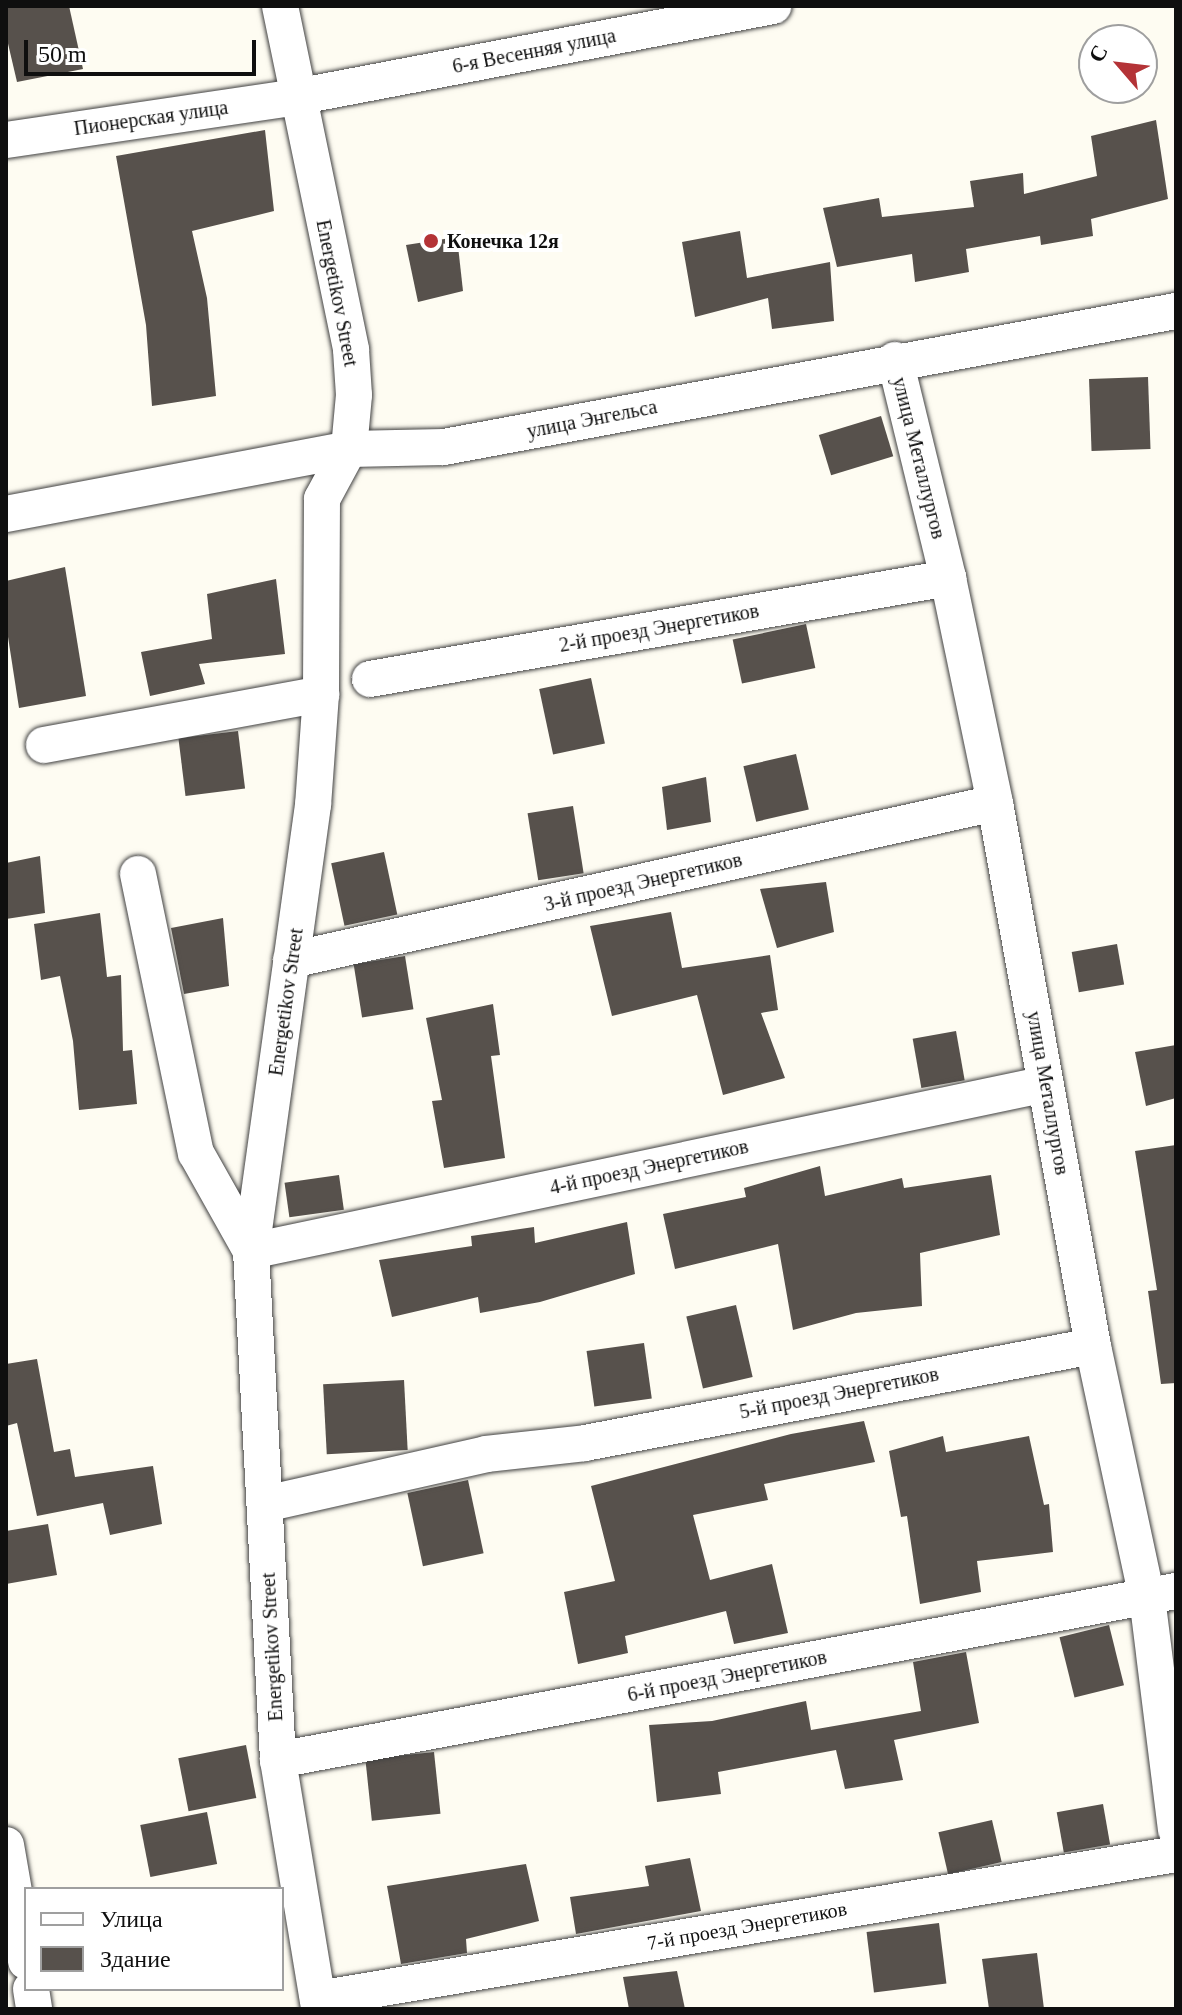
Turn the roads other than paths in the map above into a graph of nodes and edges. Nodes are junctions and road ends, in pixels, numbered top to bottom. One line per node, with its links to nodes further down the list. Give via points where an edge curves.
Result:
1 (280, 6): 4 (street, Energetikov Street)
2 (773, 6): 3 (street, 6-я Весенняя улица)
3 (695, 13): 4 (street, 6-я Весенняя улица)
4 (296, 97): 5 (street, Пионерская улица); 8 (street, Energetikov Street, via 351,350)
5 (6, 140)
6 (1176, 311): 7 (street, улица Энгельса)
7 (895, 360): 8 (street, улица Энгельса, via 444,447); 10 (street, улица Металлургов)
8 (349, 449): 9 (street, улица Энгельса); 12 (street, Energetikov Street, via 322,499)
9 (6, 514)
10 (948, 578): 11 (street, 2-й проезд Энергетиков); 14 (street, улица Металлургов)
11 (370, 679)
12 (321, 694): 13 (street); 16 (street, Energetikov Street, via 313,805)
13 (44, 745)
14 (995, 803): 16 (street, 3-й проезд Энергетиков); 17 (street, улица Металлургов)
15 (138, 874): 18 (street, via 196,1153)
16 (291, 960): 18 (street, Energetikov Street)
17 (1046, 1084): 18 (street, 4-й проезд Энергетиков); 19 (street, улица Металлургов)
18 (251, 1251): 20 (street, Energetikov Street)
19 (1093, 1346): 20 (street, 5-й проезд Энергетиков, via 585,1443 486,1454); 21 (street, улица Металлургов)
20 (265, 1504): 23 (street, Energetikov Street)
21 (1162, 1594): 22 (street); 23 (street, 6-й проезд Энергетиков); 24 (street, улица Металлургов)
22 (1176, 1638)
23 (278, 1760): 28 (street, Energetikov Street)
24 (1176, 1829)
25 (6, 1845): 27 (street)
26 (1176, 1854): 28 (street, 7-й проезд Энергетиков)
27 (24, 1949)
28 (318, 2004)

